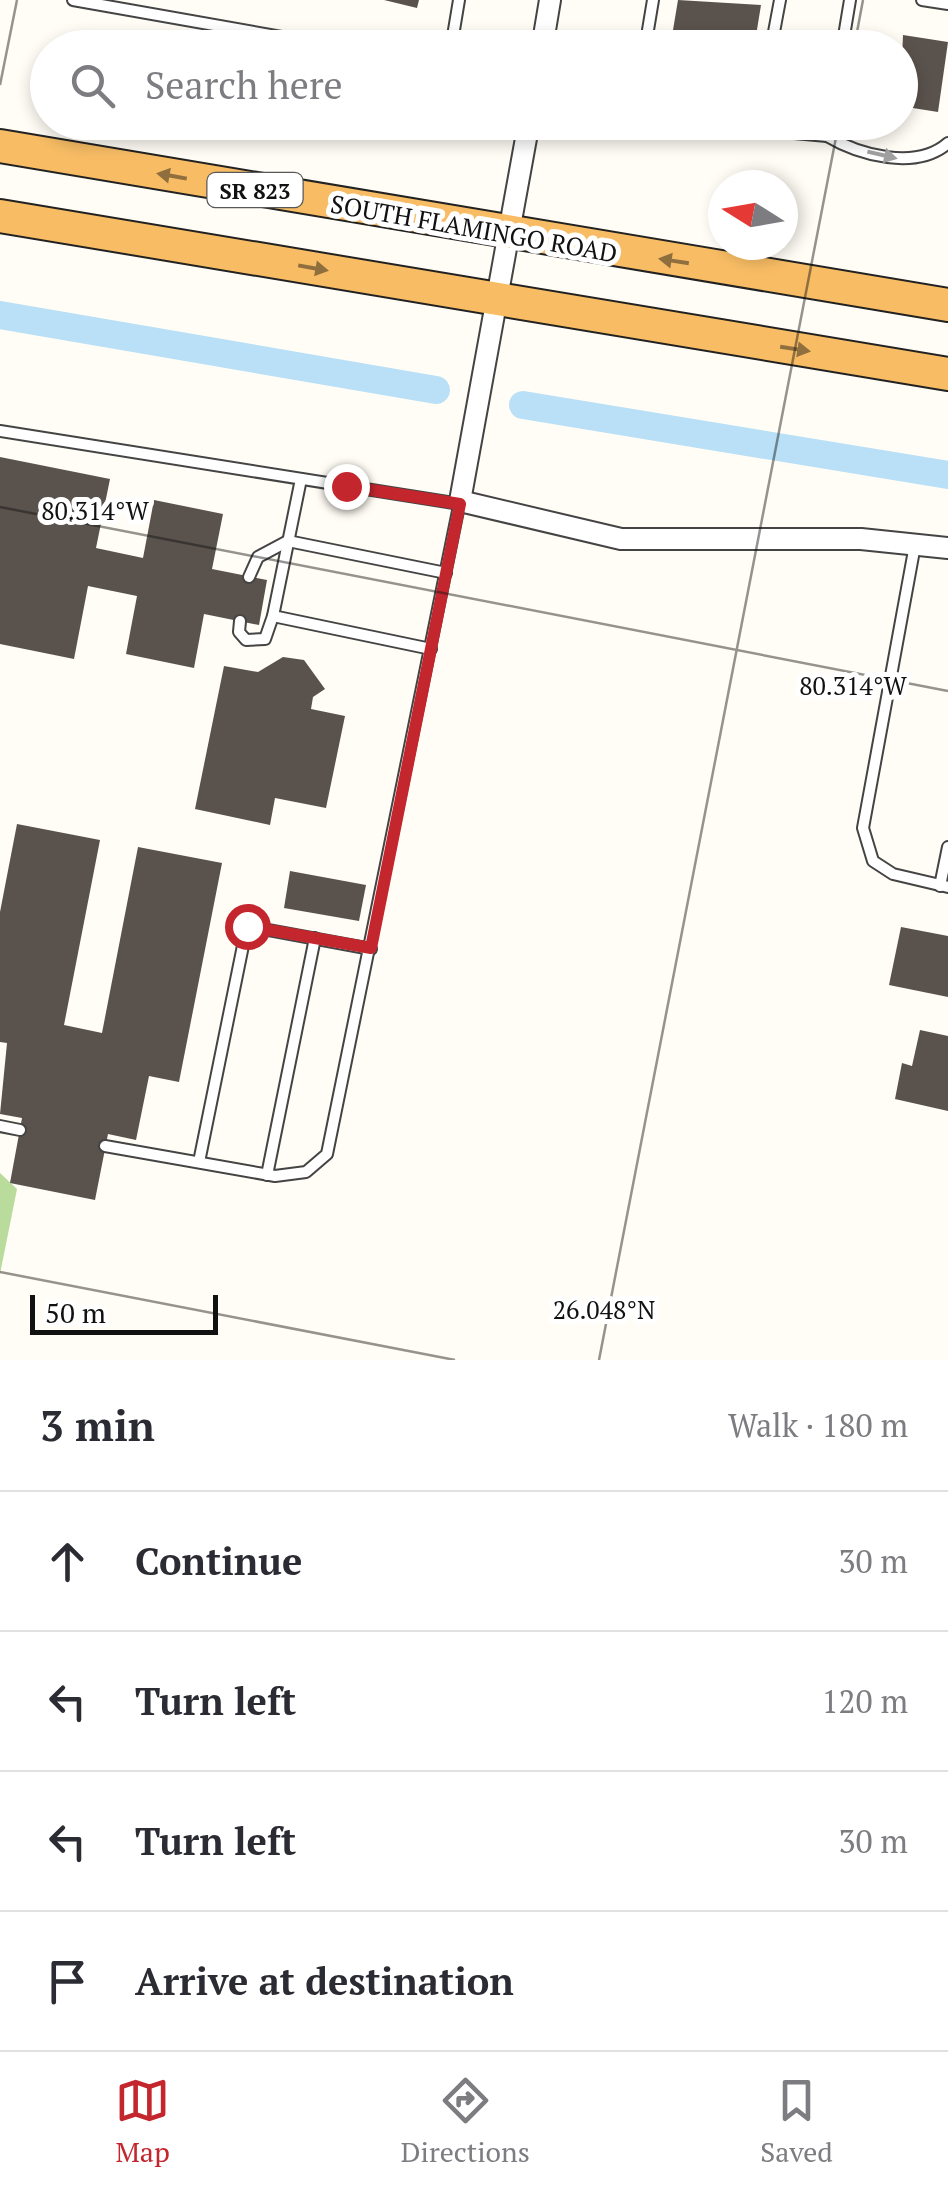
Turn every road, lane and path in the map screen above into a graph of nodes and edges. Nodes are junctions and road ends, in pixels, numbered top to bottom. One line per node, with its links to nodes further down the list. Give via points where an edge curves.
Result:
1 (73, 0): 9 (lane)
2 (460, 0): 10 (lane)
3 (550, 0): 11 (street)
4 (654, 0): 12 (lane)
5 (780, 0): 13 (lane)
6 (850, 0): 14 (lane)
7 (922, 0): 8 (lane)
8 (948, 4)
9 (242, 30)
10 (454, 30)
11 (545, 30)
12 (649, 30)
13 (774, 30)
14 (845, 30)
15 (526, 140): 20 (street)
16 (833, 140): 17 (lane, one-way to 17, via 900,159)
17 (948, 143)
18 (0, 146): 20 (highway, SOUTH FLAMINGO ROAD / SR 823, one-way to 18)
19 (0, 216): 21 (highway, one-way to 21)
20 (510, 235): 21 (street); 22 (highway, SOUTH FLAMINGO ROAD / SR 823, one-way to 20)
21 (500, 300): 23 (highway, one-way to 23); 26 (street)
22 (948, 305)
23 (948, 374)
24 (0, 431): 25 (lane)
25 (301, 479): 26 (lane); 27 (lane)
26 (460, 503): 28 (street, via 621,540); 30 (lane)
27 (288, 540): 30 (lane); 31 (lane, via 258,556); 32 (lane)
28 (915, 544): 29 (street); 36 (lane, via 862,828 873,862)
29 (948, 548)
30 (446, 573): 34 (lane)
31 (249, 576)
32 (273, 616): 33 (lane, via 265,639 254,642 239,632); 34 (lane)
33 (240, 622)
34 (431, 649): 38 (lane)
35 (948, 847): 36 (lane)
36 (944, 886)
37 (315, 938): 38 (lane); 42 (lane, via 247,926); 43 (lane)
38 (371, 948): 43 (lane, via 327,1154 306,1172)
39 (0, 1126): 40 (lane)
40 (20, 1130)
41 (105, 1146): 42 (lane)
42 (199, 1162): 43 (lane)
43 (268, 1175)

